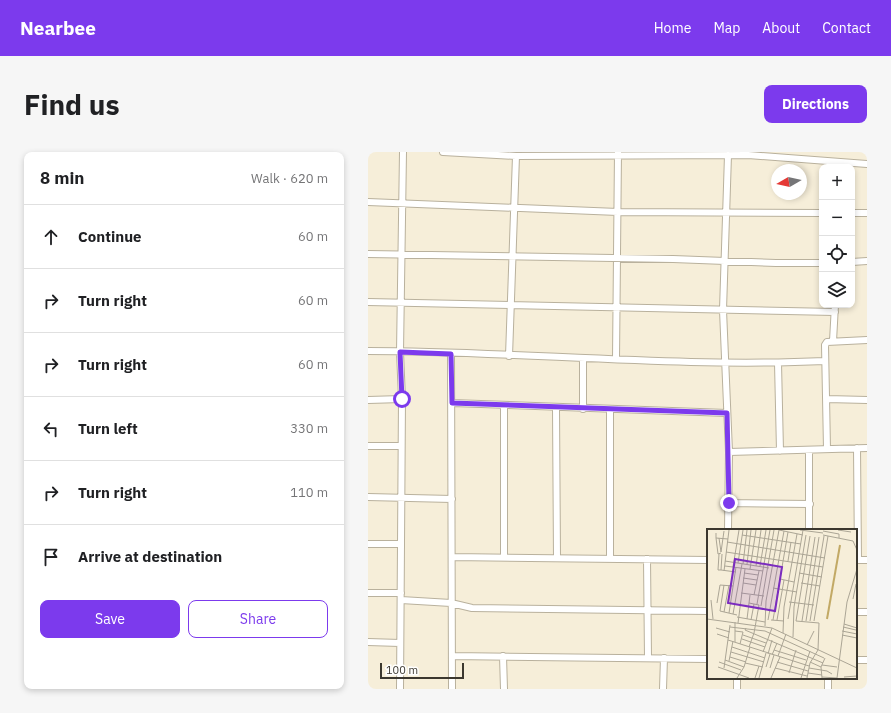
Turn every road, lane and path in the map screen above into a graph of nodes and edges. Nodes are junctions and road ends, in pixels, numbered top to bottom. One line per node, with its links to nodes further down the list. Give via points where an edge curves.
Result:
1 (403, 152): 10 (street)
2 (443, 152): 5 (street)
3 (618, 153): 6 (street); 7 (street); 12 (street)
4 (747, 153): 6 (street); 8 (street)
5 (506, 154): 7 (street)
6 (728, 155): 13 (street)
7 (516, 156): 11 (street)
8 (867, 164)
9 (368, 202): 10 (street)
10 (402, 202): 11 (street); 18 (street)
11 (514, 206): 12 (street); 19 (street)
12 (618, 212): 13 (street); 20 (street)
13 (726, 212): 14 (street); 21 (street)
14 (819, 213)
15 (855, 213): 16 (street)
16 (867, 213)
17 (368, 254): 18 (street)
18 (402, 254): 19 (street); 26 (street)
19 (513, 256): 20 (street); 27 (street)
20 (618, 258): 21 (street); 28 (street)
21 (725, 261): 24 (street); 30 (street)
22 (867, 261): 23 (street)
23 (855, 262)
24 (819, 263)
25 (368, 302): 26 (street)
26 (401, 303): 27 (street); 35 (street)
27 (511, 306): 28 (street); 37 (street)
28 (616, 308): 30 (street); 39 (street)
29 (835, 308): 31 (street)
30 (723, 310): 31 (street); 41 (street)
31 (834, 312): 33 (street)
32 (867, 340): 33 (street)
33 (833, 341): 40 (street, via 825,345)
34 (368, 351): 35 (street)
35 (400, 352): 36 (street); 43 (street)
36 (451, 354): 37 (street); 47 (street)
37 (509, 356): 38 (street)
38 (583, 359): 39 (street); 50 (street)
39 (616, 359): 41 (street)
40 (825, 361): 42 (street); 44 (street)
41 (725, 362): 42 (street); 52 (street)
42 (778, 363): 59 (street)
43 (402, 399): 45 (street); 54 (street)
44 (827, 399): 46 (street); 57 (street)
45 (368, 400)
46 (867, 400)
47 (452, 403): 48 (street); 63 (street)
48 (504, 406): 49 (street); 71 (street)
49 (556, 408): 50 (street); 72 (street)
50 (584, 409): 51 (street)
51 (610, 410): 52 (street); 73 (street)
52 (727, 413): 60 (street)
53 (368, 446): 54 (street)
54 (401, 446): 62 (street)
55 (857, 448): 56 (street); 57 (street); 76 (street)
56 (867, 448)
57 (827, 449): 58 (street)
58 (809, 450): 59 (street); 65 (street)
59 (780, 451): 60 (street)
60 (729, 452): 64 (street)
61 (368, 497): 62 (street)
62 (401, 499): 63 (street); 69 (street)
63 (452, 499): 70 (street)
64 (729, 503): 65 (street); 66 (street)
65 (810, 504): 67 (street)
66 (728, 529)
67 (809, 529)
68 (368, 544): 69 (street)
69 (401, 544): 79 (street)
70 (452, 556): 71 (street); 81 (street)
71 (504, 557): 72 (street)
72 (557, 558): 73 (street)
73 (610, 559): 74 (street)
74 (647, 560): 75 (street); 82 (street)
75 (707, 560)
76 (857, 560): 77 (street)
77 (867, 560)
78 (368, 593): 79 (street)
79 (401, 593): 80 (street)
80 (401, 600): 81 (street); 85 (street)
81 (451, 602): 82 (street, via 472,608); 86 (street)
82 (648, 611): 83 (street); 88 (street)
83 (707, 611)
84 (368, 642): 85 (street)
85 (400, 643): 91 (street)
86 (452, 656): 87 (street); 92 (street)
87 (503, 656): 88 (street); 93 (street)
88 (648, 658): 89 (street)
89 (664, 658): 90 (street); 94 (street)
90 (707, 659)
91 (400, 689)
92 (452, 689)
93 (504, 689)
94 (663, 689)

